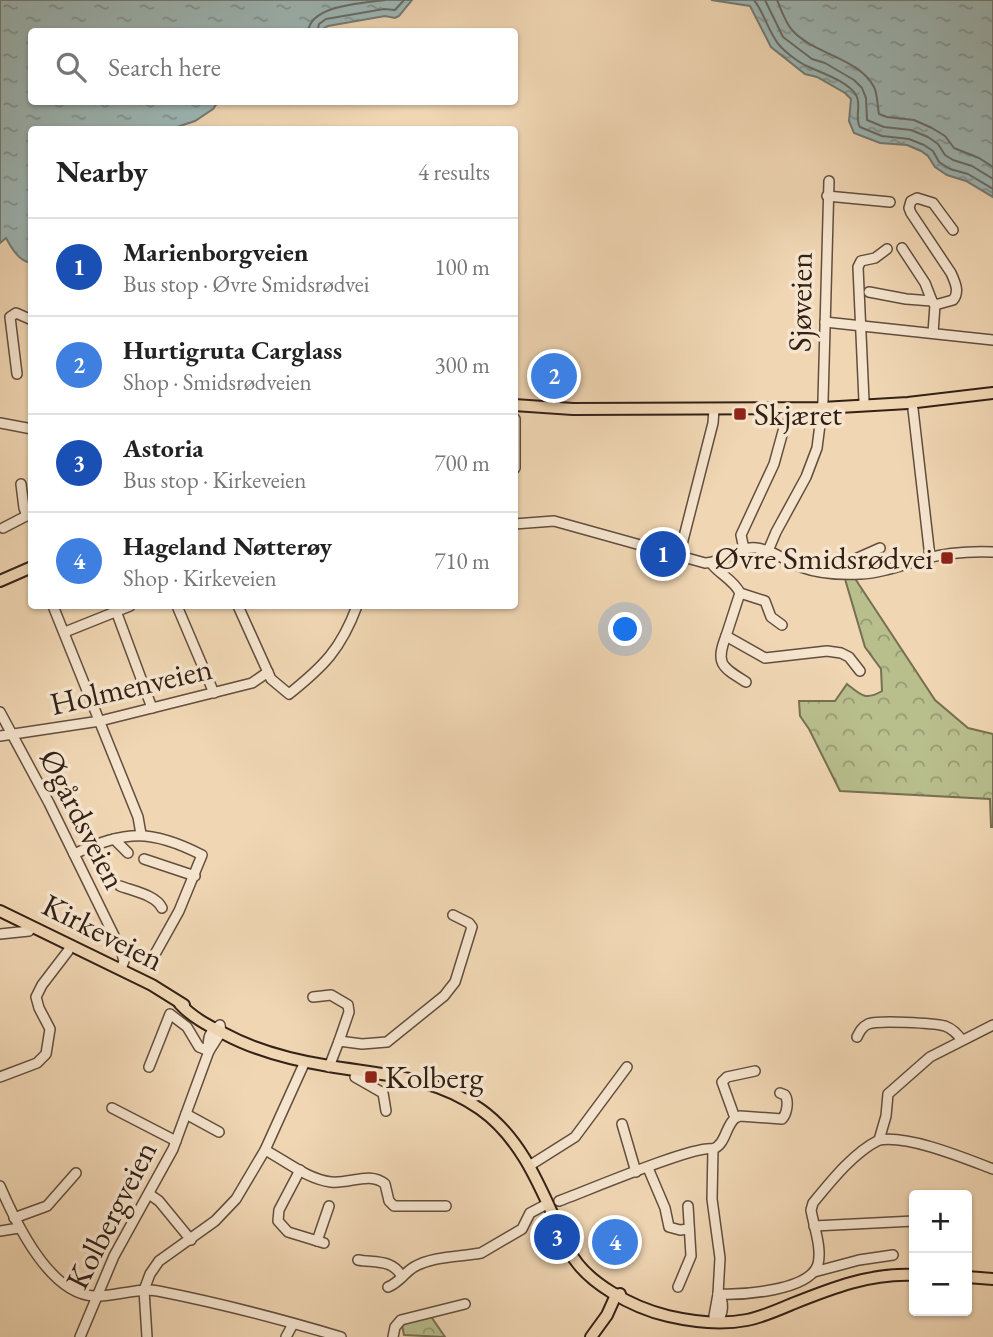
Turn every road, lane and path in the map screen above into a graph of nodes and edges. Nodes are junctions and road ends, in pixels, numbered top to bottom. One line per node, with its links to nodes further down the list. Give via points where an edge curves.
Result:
1 (829, 181): 2 (street, Sjøveien)
2 (827, 197): 3 (street); 10 (street, Sjøveien)
3 (890, 202)
4 (953, 230): 8 (street, via 933,203 917,198 911,201 911,213 956,284 953,300)
5 (902, 248): 8 (street)
6 (887, 249): 11 (street, via 859,263)
7 (869, 292): 8 (street)
8 (934, 303): 12 (street)
9 (28, 318): 14 (street, via 16,313 10,317)
10 (825, 322): 11 (street); 18 (street, Sjøveien)
11 (859, 324): 12 (street); 16 (street)
12 (933, 333): 13 (street)
13 (993, 340)
14 (18, 374)
15 (993, 393): 18 (main road)
16 (864, 401)
17 (518, 405): 19 (main road)
18 (822, 408): 20 (main road); 33 (street, Sjøveien, via 811,464)
19 (553, 409): 20 (main road); 22 (main road)
20 (713, 409): 35 (street)
21 (913, 410): 36 (street)
22 (518, 411)
23 (0, 423): 25 (street)
24 (785, 424): 32 (street, via 774,464 741,535)
25 (28, 428)
26 (21, 484): 27 (street, via 23,508)
27 (28, 514)
28 (28, 516): 30 (street)
29 (518, 524): 35 (street, via 555,521)
30 (3, 528)
31 (880, 548): 39 (street, via 846,563)
32 (744, 549): 33 (street); 37 (street)
33 (768, 551): 39 (street, via 813,571)
34 (993, 552): 36 (street)
35 (679, 556): 37 (street)
36 (930, 557): 39 (street, via 878,572)
37 (710, 563): 41 (street)
38 (28, 569): 40 (main road)
39 (843, 573)
40 (0, 581)
41 (740, 593): 48 (street, via 765,601 771,617); 50 (street)
42 (54, 609): 49 (street)
43 (122, 609): 47 (street)
44 (178, 609): 54 (street)
45 (239, 609): 52 (street)
46 (355, 609): 52 (street, via 324,665 289,694)
47 (116, 611): 49 (street); 55 (street)
48 (782, 625)
49 (65, 632): 57 (street)
50 (726, 636): 51 (street, via 765,658 841,653); 53 (street, via 721,662)
51 (860, 671)
52 (268, 672): 54 (street, Holmenveien, via 252,683)
53 (746, 682)
54 (214, 693): 55 (street, Holmenveien)
55 (152, 708): 57 (street, Holmenveien)
56 (0, 712): 59 (street, Øgårdsveien)
57 (100, 721): 59 (street, Holmenveien); 60 (street)
58 (0, 736): 59 (street, Holmenveien)
59 (14, 736): 63 (street, Øgårdsveien)
60 (141, 834): 61 (street); 65 (street, via 202,855)
61 (114, 839): 62 (street); 63 (street)
62 (128, 853)
63 (74, 854): 74 (street, Øgårdsveien, via 121,950 124,961)
64 (144, 859): 65 (street)
65 (195, 876): 73 (street)
66 (120, 886): 67 (street, via 155,899)
67 (162, 908)
68 (0, 911): 74 (main road, Kirkeveien)
69 (453, 915): 80 (street, via 472,928 450,990 387,1042)
70 (29, 931): 71 (street)
71 (0, 934)
72 (68, 951): 88 (street, via 36,996 50,1029 46,1054 37,1063)
73 (150, 963)
74 (116, 967): 77 (main road, Kirkeveien)
75 (313, 997): 80 (street, via 331,995 348,1005)
76 (993, 1025): 79 (street)
77 (218, 1028): 81 (street, Kolbergveien, via 208,1041); 82 (main road, Kirkeveien)
78 (857, 1037): 79 (street, via 863,1027 875,1023 921,1024 945,1027)
79 (962, 1040): 96 (street, via 930,1057 888,1094)
80 (339, 1041): 82 (street)
81 (209, 1051): 84 (street, Kirkeveien, via 198,1047 187,1027 170,1014); 92 (street, Kolbergveien)
82 (330, 1064): 87 (main road, Kirkeveien)
83 (303, 1066): 99 (street)
84 (149, 1067)
85 (627, 1068): 100 (street, via 577,1135)
86 (755, 1071): 93 (street, via 723,1080)
87 (359, 1073): 91 (street, Kirkeveien, via 383,1093); 100 (main road, Kirkeveien, via 422,1082 465,1099 505,1131)
88 (0, 1077)
89 (780, 1093): 93 (street, via 787,1099 782,1119)
90 (112, 1108): 97 (street)
91 (386, 1111)
92 (187, 1114): 95 (street, Kolbergveien); 97 (street, Kolbergveien)
93 (735, 1118): 98 (street)
94 (622, 1124): 104 (street)
95 (219, 1132)
96 (879, 1140): 102 (street, via 943,1150); 115 (street, via 844,1168 813,1203)
97 (176, 1141): 107 (street, Kolbergveien)
98 (713, 1149): 101 (street); 130 (street)
99 (265, 1150): 103 (street); 119 (street, via 232,1204)
100 (529, 1166): 109 (main road, Kirkeveien)
101 (648, 1168): 104 (street); 117 (street, via 669,1227)
102 (993, 1169)
103 (300, 1170): 110 (street, via 278,1221 288,1232 320,1242); 111 (street, via 333,1182 376,1178 385,1184 394,1206)
104 (636, 1172): 108 (street)
105 (76, 1173): 113 (street, via 47,1206)
106 (0, 1186): 113 (street)
107 (149, 1194): 119 (street); 131 (street, Kolbergveien)
108 (559, 1201)
109 (547, 1204): 124 (street, via 530,1213 523,1229 481,1253 426,1262); 132 (main road, Kirkeveien, via 569,1250 592,1276)
110 (329, 1206)
111 (446, 1206)
112 (688, 1206): 117 (street)
113 (13, 1218): 116 (street)
114 (909, 1221): 115 (street)
115 (814, 1226): 122 (street, via 819,1256)
116 (19, 1228): 118 (street); 131 (street, via 53,1274 81,1293)
117 (689, 1229): 128 (street, via 691,1256)
118 (0, 1231)
119 (191, 1240): 129 (street, via 156,1264)
120 (893, 1255): 122 (street)
121 (358, 1260): 124 (street, via 391,1264)
122 (814, 1272): 130 (street, via 784,1287)
123 (909, 1275): 134 (main road, Kirkeveien, via 856,1280 766,1313)
124 (402, 1277): 127 (street)
125 (972, 1278): 126 (main road)
126 (993, 1279)
127 (388, 1287)
128 (678, 1287)
129 (144, 1290): 131 (street); 135 (street); 138 (street)
130 (718, 1294): 134 (street, via 722,1299)
131 (97, 1296): 137 (street, Kolbergveien)
132 (621, 1296): 134 (main road, Kirkeveien); 136 (main road)
133 (465, 1304): 141 (street, via 401,1320)
134 (718, 1318)
135 (293, 1324): 139 (street); 140 (street)
136 (594, 1334)
137 (80, 1337)
138 (147, 1337)
139 (286, 1337)
140 (341, 1337)
141 (394, 1337)

